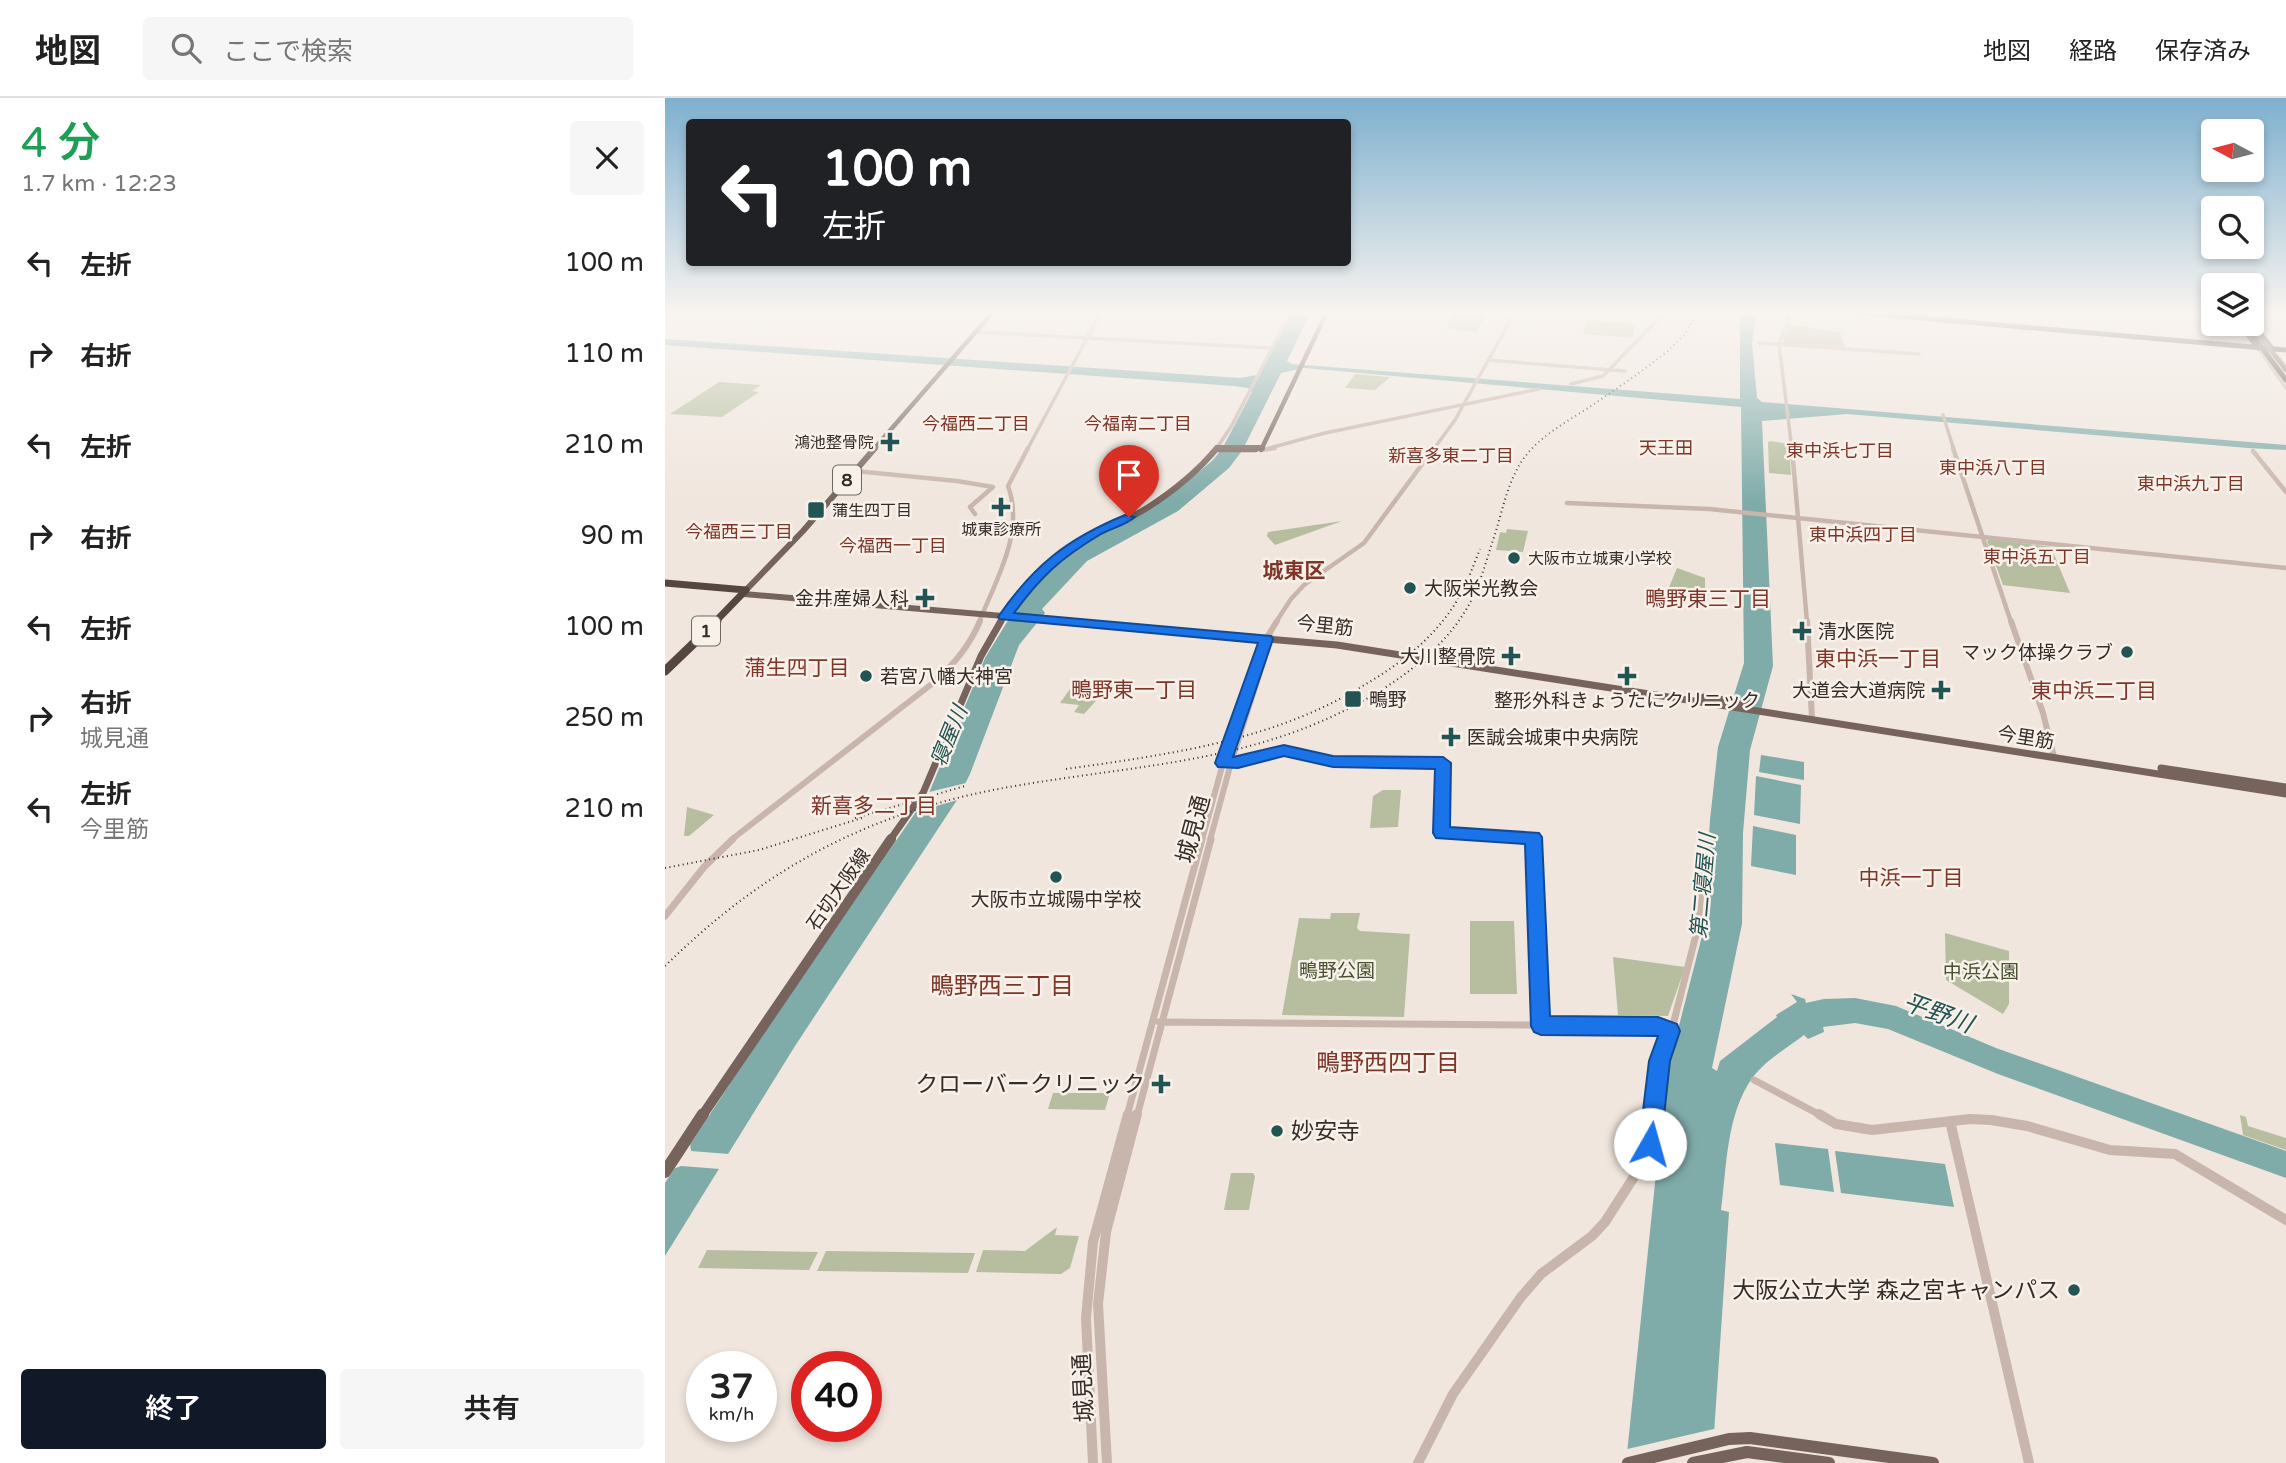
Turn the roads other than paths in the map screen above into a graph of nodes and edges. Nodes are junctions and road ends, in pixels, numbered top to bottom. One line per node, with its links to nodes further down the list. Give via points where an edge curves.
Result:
1 (937, 376): 15 (main road, 8)
2 (1065, 376): 24 (street, via 1008,486 1014,502 1012,540)
3 (1256, 376): 12 (street)
4 (1297, 376): 13 (main road)
5 (1480, 376): 10 (street, 城見通)
6 (1602, 376): 8 (street)
7 (1783, 376): 19 (street)
8 (1571, 384)
9 (1539, 389): 10 (street)
10 (1464, 405): 13 (street); 26 (street, 城見通, via 1364,543 1304,585)
11 (1943, 415): 20 (street)
12 (1219, 448): 13 (main road); 25 (main road, 石切大阪線, via 1147,508 1061,553 1026,587)
13 (1261, 450)
14 (2253, 451): 16 (street)
15 (855, 471): 18 (street, via 993,487 970,507); 23 (main road, 8)
16 (2286, 492)
17 (1567, 503): 19 (street)
18 (975, 514)
19 (1798, 518): 20 (street); 29 (street)
20 (1981, 536): 21 (street); 30 (street)
21 (2286, 568)
22 (665, 585): 23 (highway, 1)
23 (743, 593): 24 (main road, 今里筋); 27 (highway, 1); 28 (highway, 1)
24 (983, 612): 25 (main road, 今里筋); 35 (street, via 969,646 944,674 739,833)
25 (1008, 615): 26 (main road, 今里筋); 42 (main road, 石切大阪線, via 981,656 923,793)
26 (1269, 638): 29 (main road, 今里筋); 31 (street, 城見通)
27 (665, 664)
28 (665, 671)
29 (1812, 716): 30 (main road, 今里筋)
30 (2053, 754): 32 (main road, 今里筋); 33 (main road, 今里筋)
31 (1227, 763): 36 (street, 城見通); 37 (street, 城見通); 38 (street, via 1289,751 1333,761 1443,763 1441,833 1533,837)
32 (2286, 787)
33 (2286, 794)
34 (1703, 864): 39 (street, via 1698,927)
35 (665, 916)
36 (1153, 1022): 37 (street); 45 (street, 城見通, via 1089,1266 1086,1318)
37 (1162, 1022): 38 (street); 46 (street, 城見通, via 1110,1216 1100,1272)
38 (1541, 1026): 39 (street, via 1658,1027)
39 (1670, 1031): 47 (street, via 1660,1061 1648,1155 1605,1222 1521,1297 1453,1394)
40 (1754, 1080): 41 (street, via 1843,1127 1872,1130)
41 (1950, 1121): 43 (street, via 1995,1120 2110,1150 2175,1154); 52 (street)
42 (665, 1172)
43 (2286, 1220)
44 (1885, 1459): 48 (main road, via 1765,1438 1729,1440); 51 (main road)
45 (1093, 1463)
46 (1107, 1463)
47 (1419, 1463)
48 (1628, 1463)
49 (1693, 1463): 50 (main road, via 1747,1452)
50 (1829, 1463)
51 (1933, 1463)
52 (2029, 1463)

